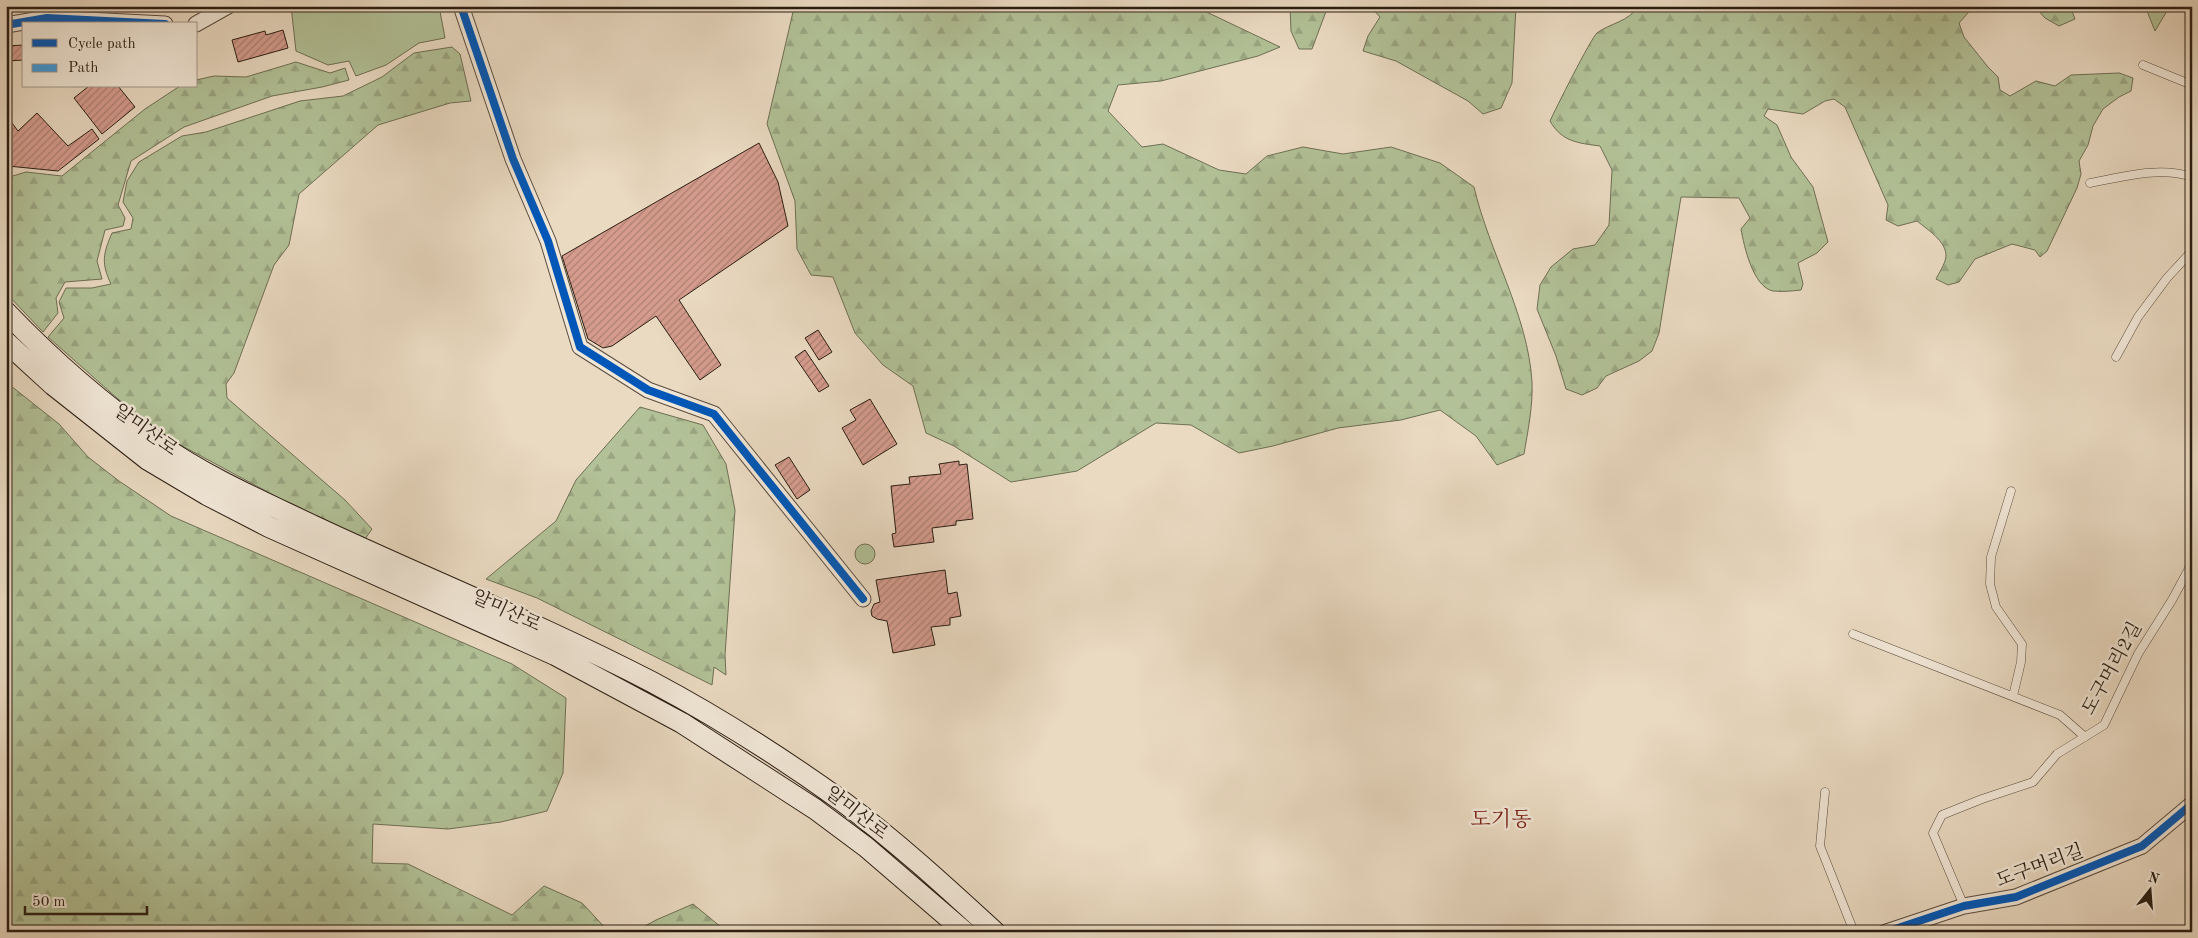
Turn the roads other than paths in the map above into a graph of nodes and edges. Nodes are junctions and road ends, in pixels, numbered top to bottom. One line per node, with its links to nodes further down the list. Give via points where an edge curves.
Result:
1 (228, 6): 6 (street)
2 (461, 6): 18 (street, via 513,159 548,241 580,347 648,390 714,414)
3 (22, 22): 7 (street)
4 (24, 22): 5 (street, via 47,18)
5 (126, 22)
6 (198, 23)
7 (6, 25)
8 (2143, 65): 9 (lane)
9 (2192, 85)
10 (2192, 177): 11 (lane, via 2150,172)
11 (2090, 183)
12 (2192, 251): 15 (lane, via 2138,316)
13 (6, 312): 26 (main road, 알미산로, via 66,370 120,414 160,445 206,472 334,535 532,623 722,721 844,803)
14 (6, 342): 25 (main road, 알미산로, via 148,460 208,495 268,527 555,655 682,723 815,809 866,847)
15 (2116, 357)
16 (2011, 490): 20 (lane, via 1991,557 1990,584 1996,606 2022,644)
17 (2192, 562): 21 (lane, 도구머리2길, via 2138,654 2104,726)
18 (863, 599)
19 (1853, 634): 20 (lane)
20 (2013, 696): 21 (lane, via 2060,714)
21 (2085, 737): 24 (lane, 도구머리2길, via 2057,754 2033,782 1942,815 1933,833)
22 (1825, 792): 27 (lane, via 1820,846)
23 (2192, 804): 24 (street, 도구머리길, via 2142,846 2016,897)
24 (1964, 906): 28 (street, 도구머리길)
25 (965, 932)
26 (995, 932)
27 (1854, 932)
28 (1886, 932)

